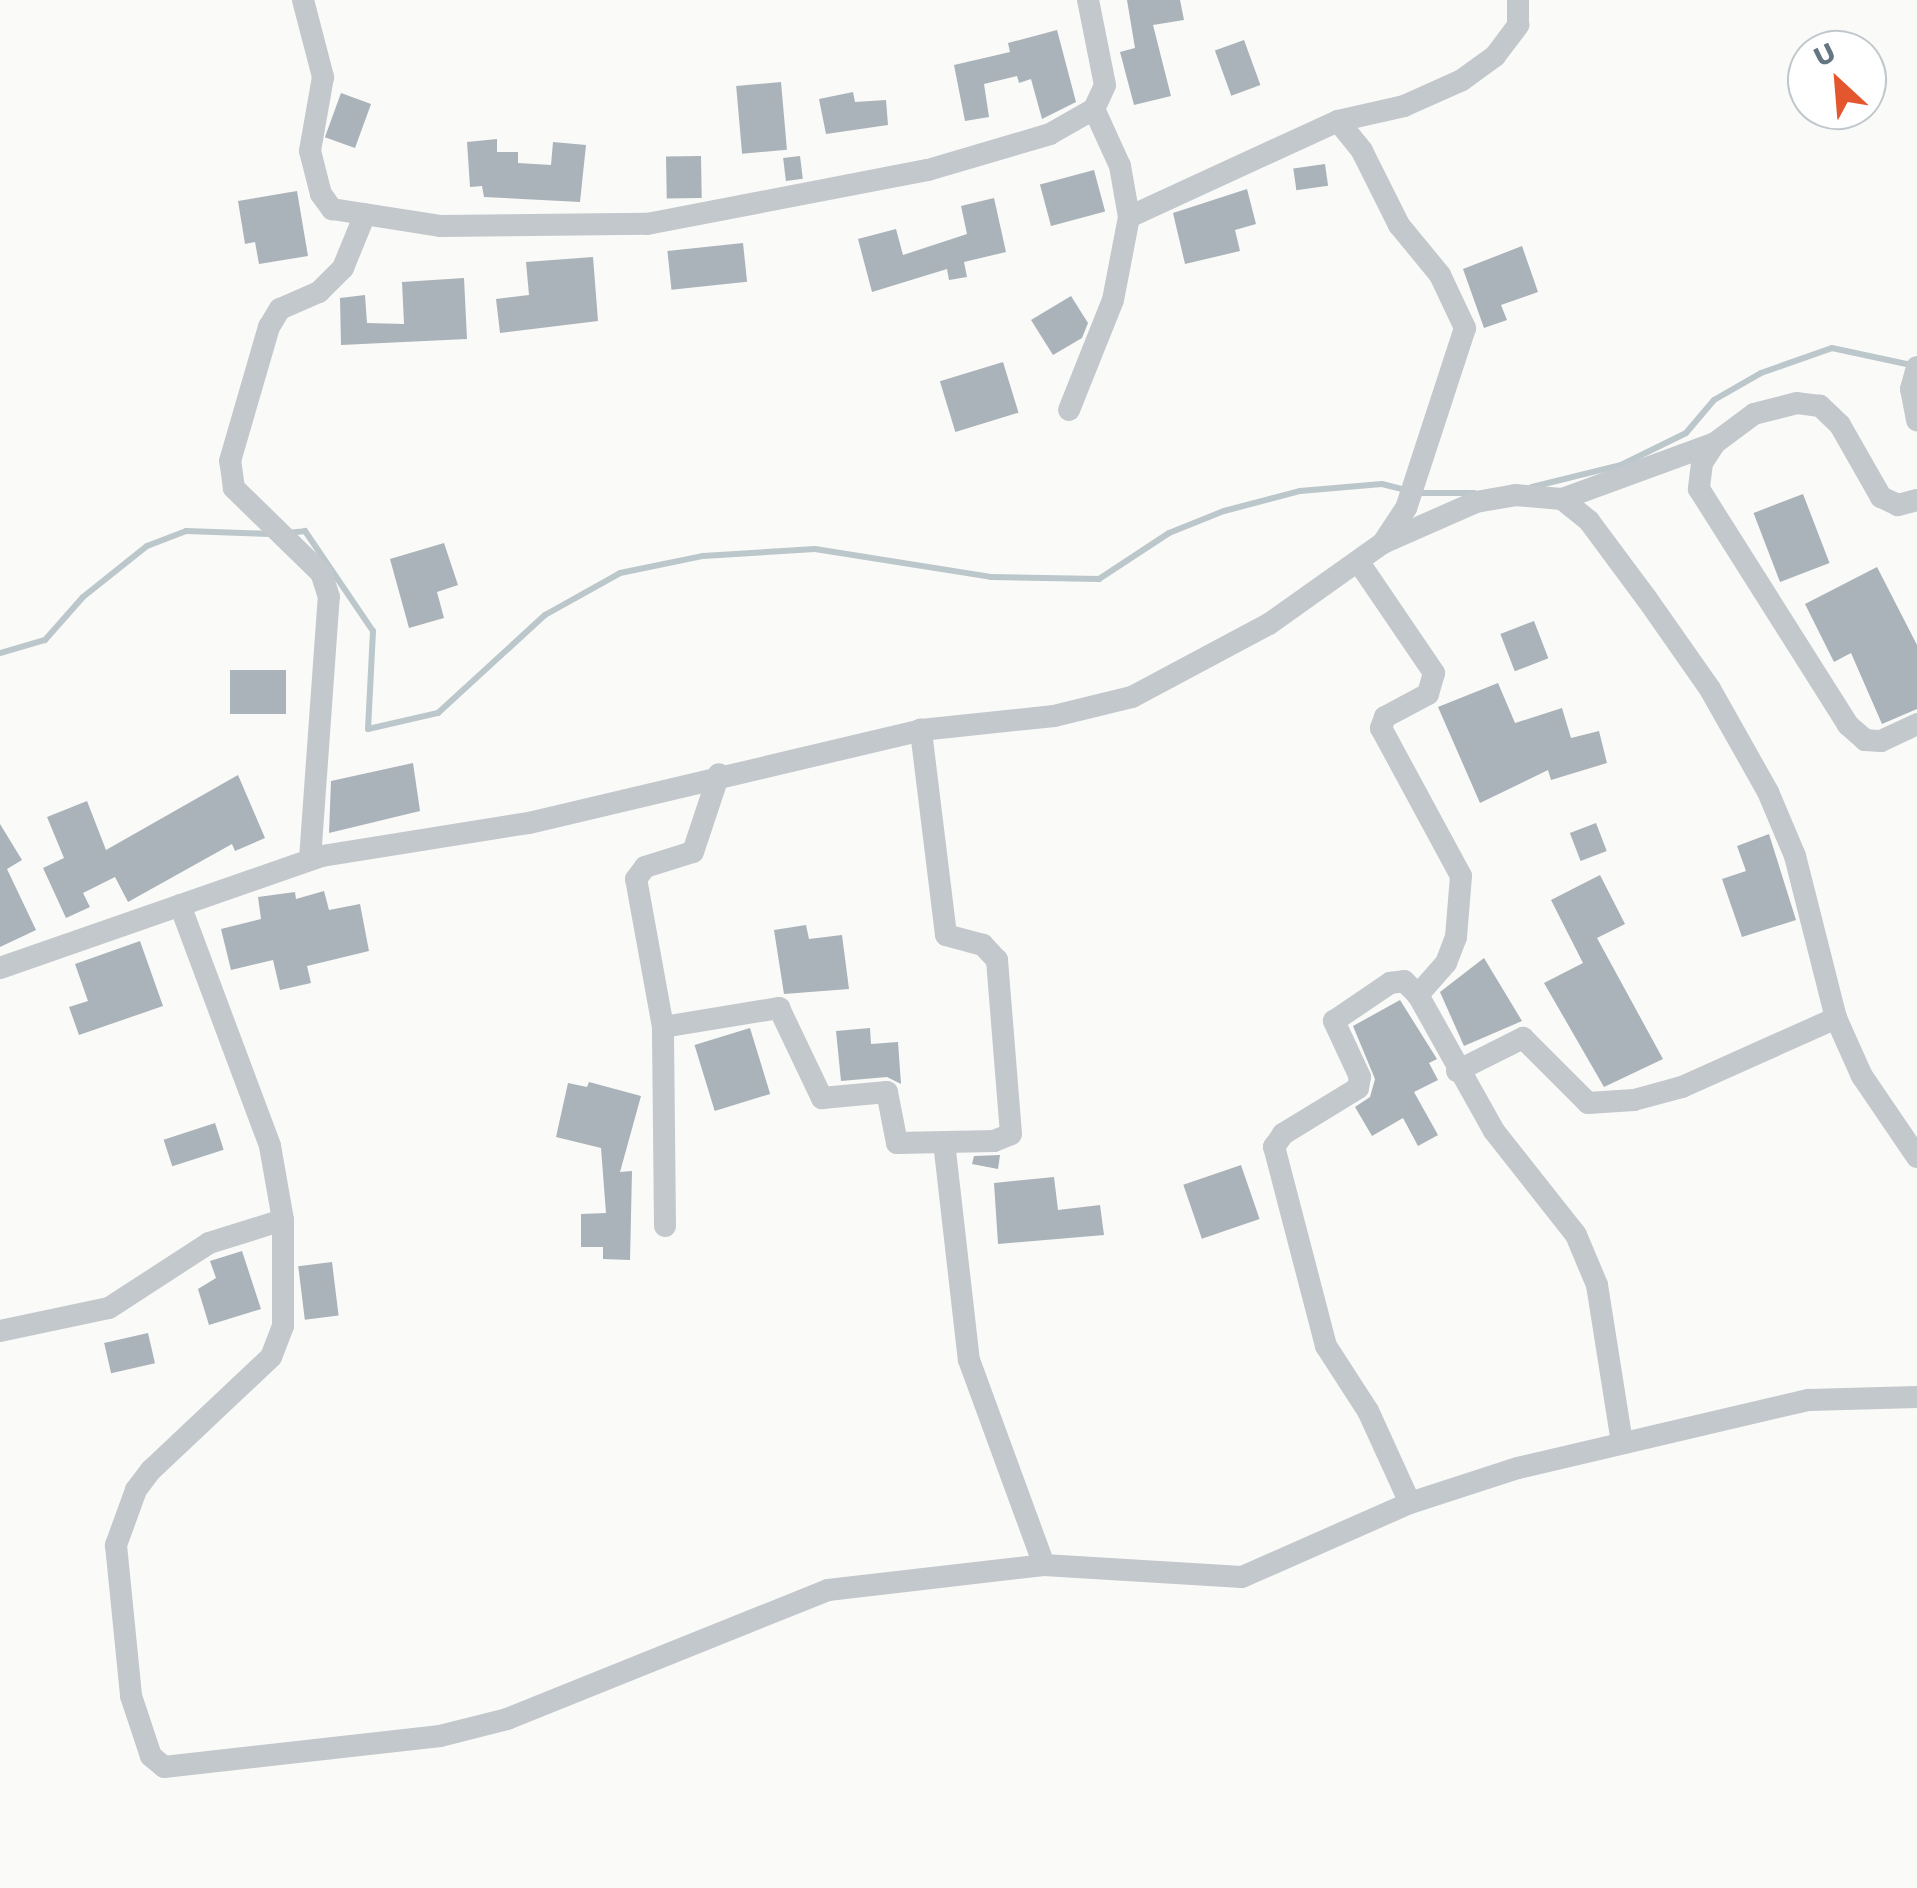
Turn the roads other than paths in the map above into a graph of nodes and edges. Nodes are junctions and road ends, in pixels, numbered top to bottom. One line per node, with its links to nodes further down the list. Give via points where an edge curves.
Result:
1 (303, 0): 6 (street, via 323,77 310,151 321,194 332,209)
2 (1088, 0): 4 (street, via 1105,73)
3 (1518, 0): 5 (street, via 1518,25 1494,56 1462,80 1404,106)
4 (1094, 109): 6 (street, via 1050,134 928,170 647,224 440,226); 7 (street, via 1120,166)
5 (1338, 122): 7 (street); 14 (street, via 1362,151 1399,225 1440,274 1465,328 1406,508)
6 (365, 214): 19 (street, via 343,268 318,292 280,309 269,327 239,418 229,475 321,573 328,597)
7 (1129, 217): 9 (street, via 1113,300)
8 (1914, 378): 10 (street)
9 (1069, 410)
10 (1917, 420)
11 (1715, 443): 12 (street); 13 (street, via 1754,414 1798,403 1820,406 1840,425 1880,497 1898,505); 16 (street, via 1702,464 1699,490 1848,725 1865,740 1880,742)
12 (1562, 499): 14 (street, via 1515,494 1476,502); 23 (street, via 1589,520 1647,599 1710,690 1768,792 1796,856)
13 (1917, 500)
14 (1383, 543): 15 (street)
15 (1360, 564): 17 (street, via 1178,678 1132,698 1054,716); 22 (street, via 1434,673 1428,694 1385,717 1381,728 1461,876 1456,937 1446,963)
16 (1917, 724)
17 (921, 730): 18 (street); 26 (street, via 945,931 955,942 983,945 997,960 1014,1126 1004,1140)
18 (719, 774): 19 (street, via 529,823); 24 (street, via 693,852 645,867 636,879)
19 (310, 859): 20 (street)
20 (180, 905): 21 (street); 28 (street, via 270,1146)
21 (0, 968)
22 (1418, 995): 25 (street); 33 (street, via 1404,982 1390,982 1334,1021 1360,1082 1283,1134 1274,1148 1326,1346 1368,1411)
23 (1836, 1018): 25 (street, via 1682,1087 1634,1100 1588,1103 1523,1038); 27 (street, via 1862,1076)
24 (663, 1028): 26 (street, via 779,1008 822,1098 886,1092 897,1143); 29 (street)
25 (1457, 1071): 32 (street, via 1494,1131 1576,1235 1596,1285)
26 (944, 1142): 34 (street, via 969,1360)
27 (1917, 1157)
28 (283, 1220): 30 (street, via 209,1243 110,1308); 34 (street, via 279,1343 151,1470 136,1490 116,1545 130,1696 151,1756 164,1768 440,1736 507,1719 828,1590)
29 (665, 1226)
30 (0, 1331)
31 (1917, 1396): 32 (street, via 1809,1400)
32 (1622, 1444): 33 (street)
33 (1410, 1503): 34 (street, via 1242,1577)
34 (1044, 1565)

